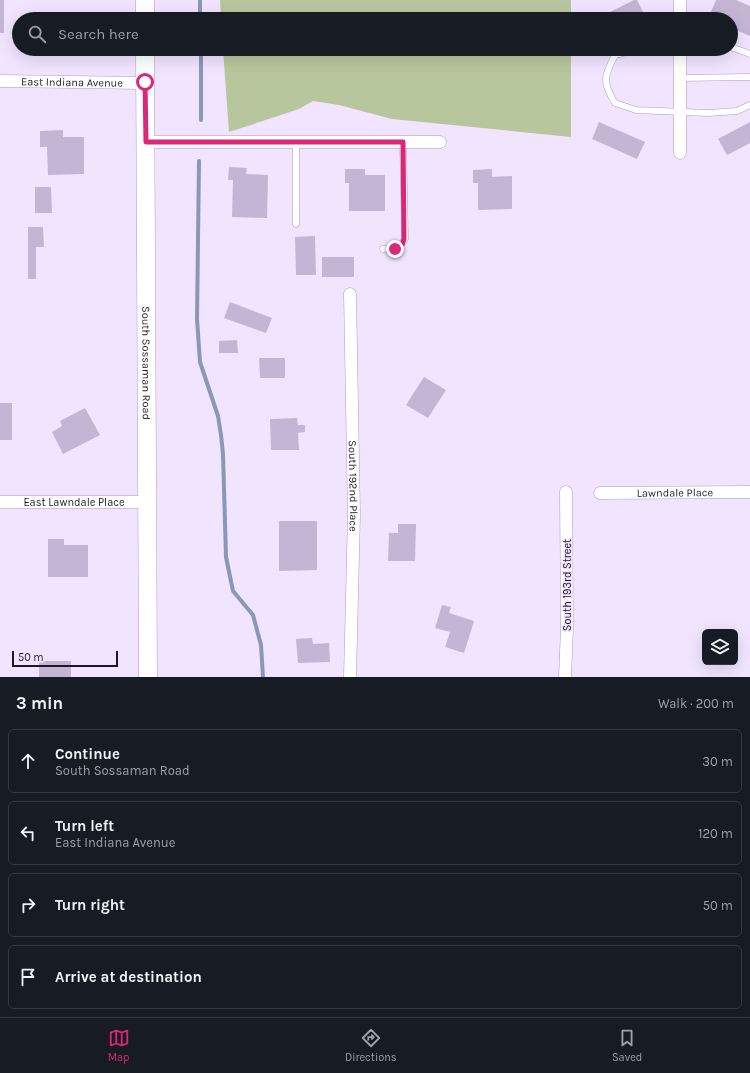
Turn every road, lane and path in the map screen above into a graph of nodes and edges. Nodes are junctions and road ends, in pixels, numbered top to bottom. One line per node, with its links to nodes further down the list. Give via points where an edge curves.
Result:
1 (145, 0): 3 (main road)
2 (680, 0): 4 (street)
3 (145, 12)
4 (680, 12)
5 (738, 49): 6 (lane)
6 (750, 54)
7 (145, 56): 13 (main road, South Sossaman Road)
8 (614, 56): 15 (lane, via 606,71 607,90 615,103 636,110)
9 (680, 56): 10 (street)
10 (680, 78): 11 (lane); 15 (street)
11 (750, 78)
12 (0, 81): 13 (street, East Indiana Avenue)
13 (145, 82): 16 (main road, South Sossaman Road)
14 (750, 105): 15 (lane, via 737,111)
15 (680, 112): 20 (street)
16 (146, 142): 17 (street); 28 (main road, South Sossaman Road)
17 (296, 142): 18 (street); 21 (lane)
18 (403, 142): 19 (street); 22 (lane, via 404,239 402,245 395,249)
19 (440, 142)
20 (680, 153)
21 (296, 224)
22 (383, 249)
23 (350, 294): 30 (street, South 192nd Place, via 354,515)
24 (566, 492): 31 (street, South 193rd Street)
25 (750, 492): 26 (street, Lawndale Place)
26 (600, 493)
27 (0, 502): 28 (street, East Lawndale Place)
28 (148, 502): 29 (main road, South Sossaman Road)
29 (148, 677)
30 (350, 677)
31 (565, 677)

